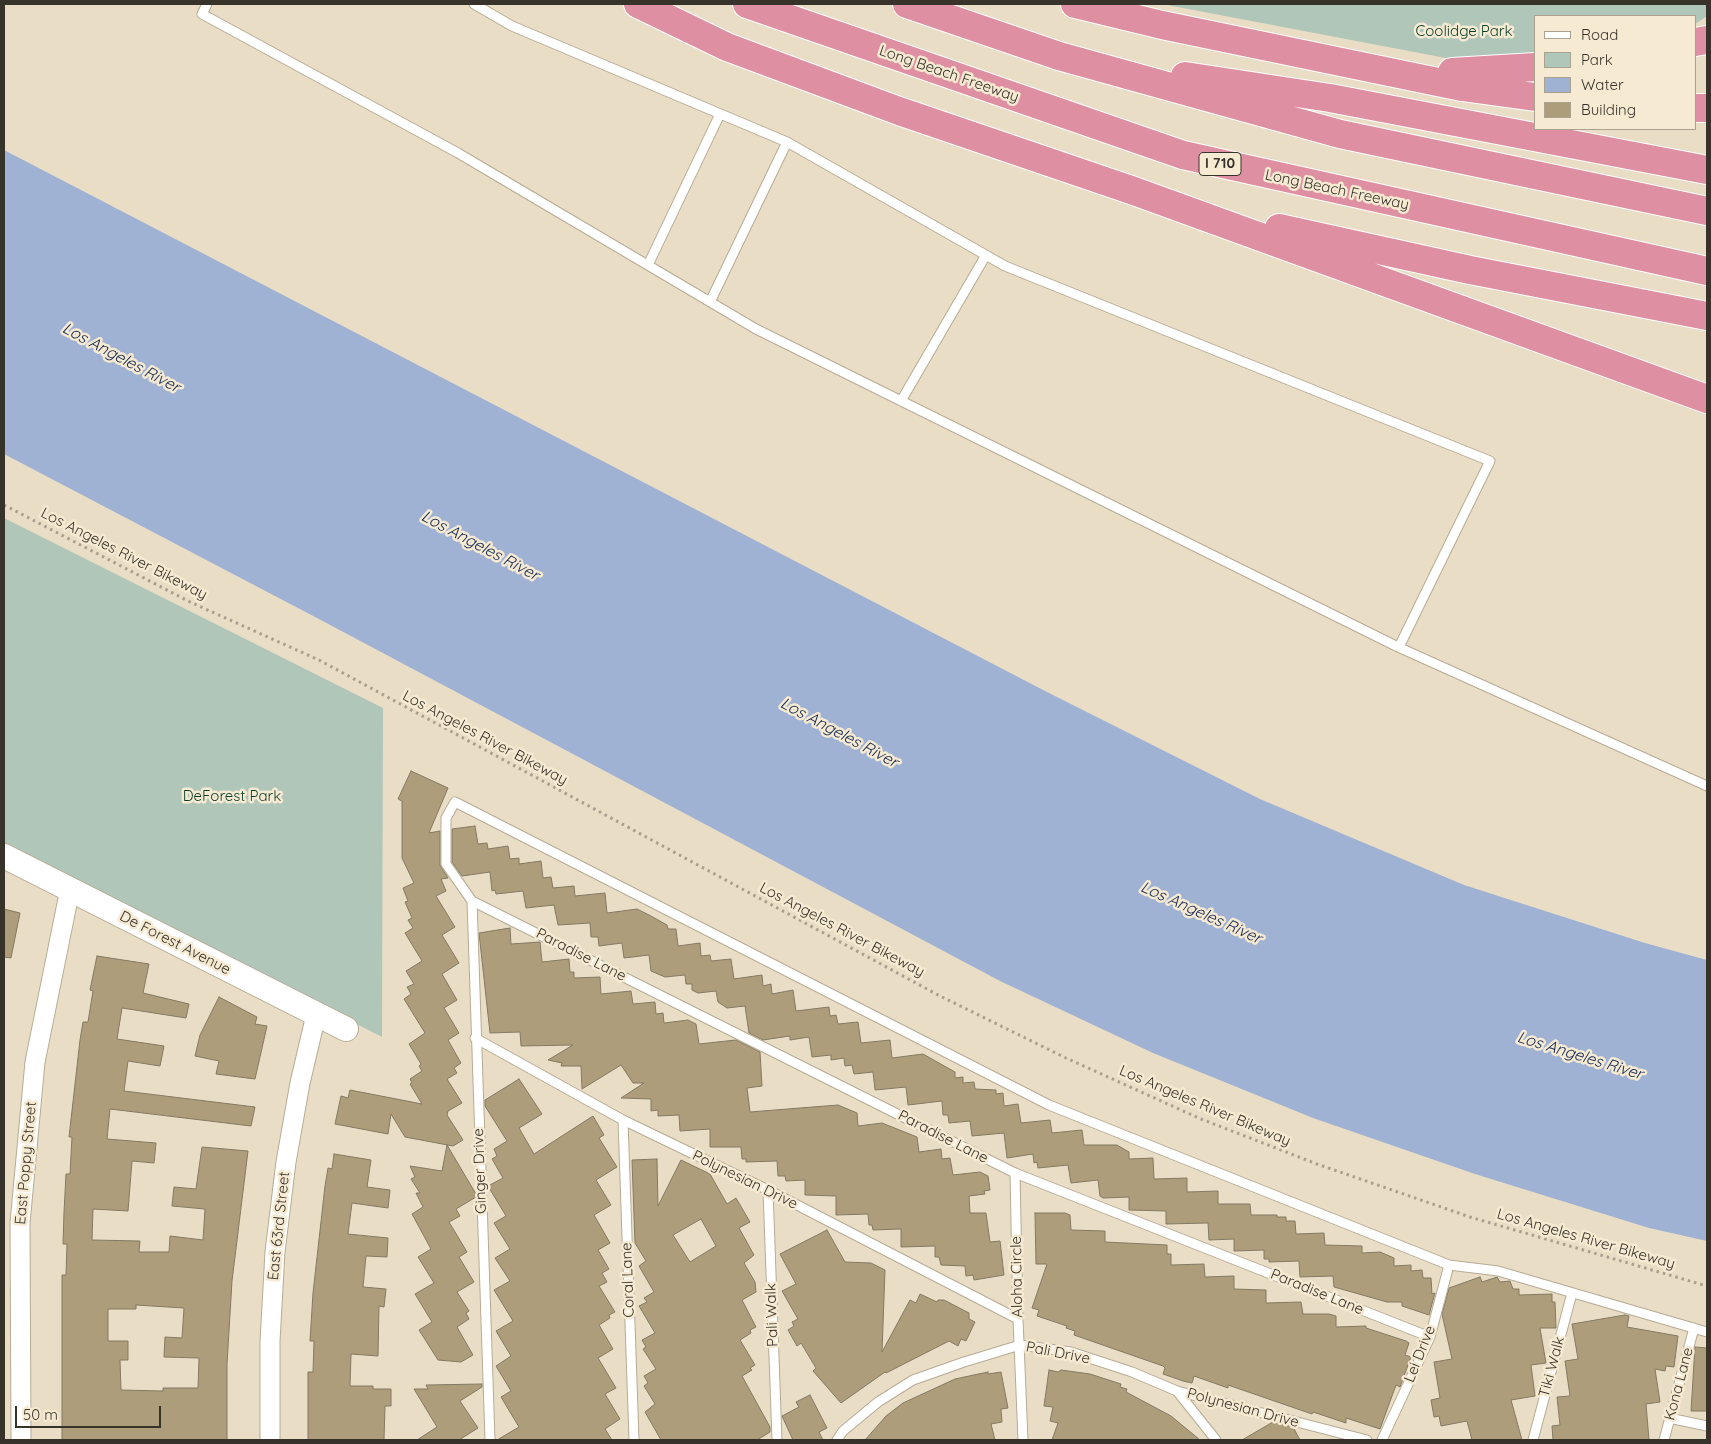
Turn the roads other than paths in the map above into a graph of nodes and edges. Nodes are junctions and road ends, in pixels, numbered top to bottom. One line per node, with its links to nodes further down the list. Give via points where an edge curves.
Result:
1 (207, 4): 17 (lane, via 202,14 458,153)
2 (474, 4): 11 (lane, via 512,26)
3 (638, 4): 14 (highway, via 727,46 900,111)
4 (747, 4): 18 (highway, Long Beach Freeway / I 710, via 1183,155)
5 (907, 4): 7 (highway)
6 (1075, 4): 8 (highway)
7 (1059, 56): 13 (highway, via 1330,98); 15 (highway, via 1340,134)
8 (1356, 64): 9 (highway, via 1463,73); 10 (highway, via 1462,87)
9 (1534, 67)
10 (1534, 97)
11 (720, 114): 12 (lane); 17 (lane)
12 (787, 142): 16 (lane); 19 (lane)
13 (1707, 170)
14 (1134, 191): 20 (highway, via 1305,234 1470,270); 21 (highway)
15 (1707, 211)
16 (986, 256): 22 (lane); 23 (lane, via 1490,460)
17 (648, 265): 19 (lane)
18 (1707, 271)
19 (710, 302): 22 (lane, via 756,329)
20 (1707, 316)
21 (1707, 399)
22 (901, 401): 23 (lane)
23 (1399, 648): 24 (lane)
24 (1707, 786)
25 (4, 856): 26 (street, De Forest Avenue)
26 (70, 890): 28 (street, De Forest Avenue); 44 (street, East Poppy Street, via 35,1062 20,1223)
27 (472, 901): 30 (lane, Ginger Drive); 32 (lane, Paradise Lane); 34 (lane, via 446,864 446,818 454,802 1049,1105)
28 (316, 1015): 29 (street, De Forest Avenue); 45 (street, East 63rd Street, via 298,1092 275,1252 270,1341)
29 (346, 1029)
30 (475, 1038): 31 (lane, Polynesian Drive); 46 (lane, Ginger Drive)
31 (623, 1120): 33 (lane, Polynesian Drive); 47 (lane, Coral Lane)
32 (1015, 1173): 36 (lane, Aloha Circle); 39 (lane, Paradise Lane)
33 (768, 1190): 36 (lane, Polynesian Drive); 48 (lane, Pali Walk)
34 (1449, 1265): 35 (lane, via 1498,1272); 39 (lane, Lei Drive)
35 (1572, 1293): 37 (lane); 54 (lane, Tiki Walk)
36 (1018, 1319): 40 (lane, Aloha Circle)
37 (1694, 1328): 38 (lane); 42 (lane, Kona Lane)
38 (1707, 1332)
39 (1430, 1337): 53 (lane, Lei Drive)
40 (1020, 1345): 41 (lane, Pali Drive, via 1071,1352); 49 (lane, Pali Drive, via 913,1380 878,1402 843,1431); 50 (lane, Aloha Circle)
41 (1177, 1390): 51 (lane); 52 (lane, Polynesian Drive)
42 (1669, 1418): 43 (lane); 55 (lane, Kona Lane)
43 (1707, 1426)
44 (22, 1440)
45 (270, 1440)
46 (490, 1440)
47 (634, 1440)
48 (777, 1440)
49 (837, 1440)
50 (1023, 1440)
51 (1216, 1440)
52 (1367, 1440)
53 (1382, 1440)
54 (1533, 1440)
55 (1664, 1440)

